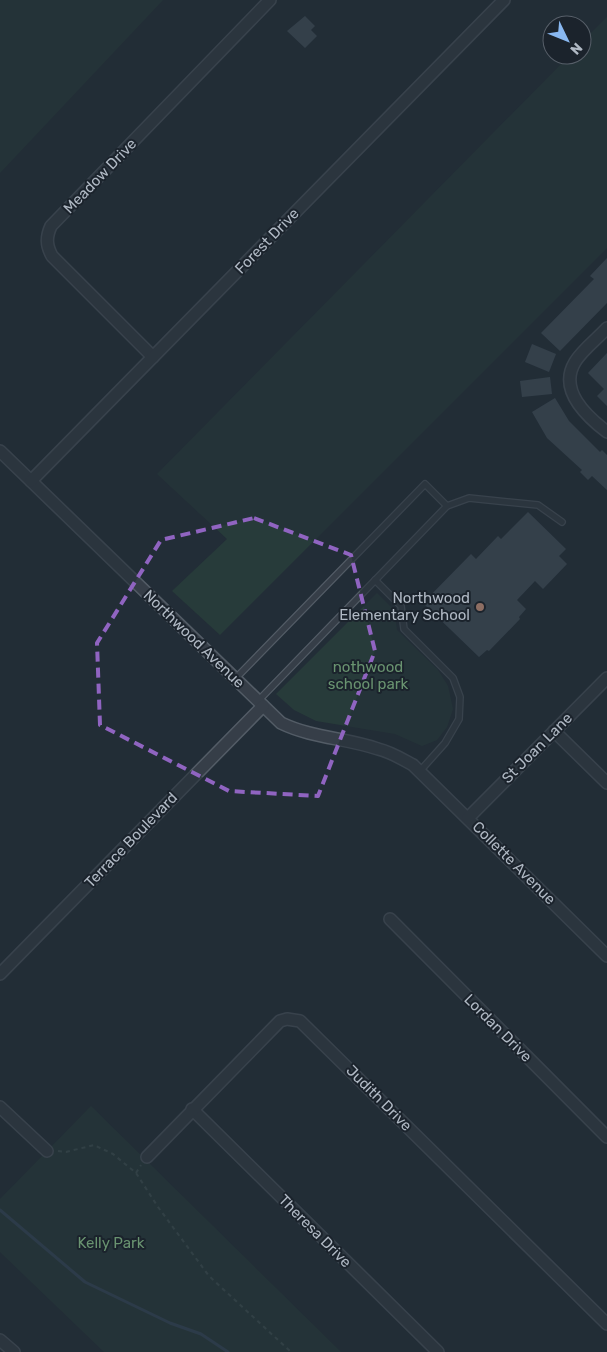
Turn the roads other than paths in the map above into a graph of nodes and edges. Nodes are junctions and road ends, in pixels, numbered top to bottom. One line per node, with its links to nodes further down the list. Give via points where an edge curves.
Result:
1 (270, 0): 4 (street, Meadow Drive, via 51,226 48,233 46,242 52,256)
2 (504, 0): 4 (street, Forest Drive)
3 (607, 328): 5 (street, via 576,360 569,379 576,403)
4 (153, 357): 7 (street, Forest Drive)
5 (607, 432)
6 (0, 451): 7 (street, Northwood Avenue)
7 (31, 481): 12 (street, Northwood Avenue)
8 (448, 506): 9 (lane, via 469,498 538,505); 10 (lane); 12 (lane, via 425,484)
9 (562, 522)
10 (375, 580): 13 (lane); 15 (lane, via 401,606 404,629 453,678 460,697 459,719 445,743)
11 (607, 678): 14 (street, St Joan Lane)
12 (234, 679): 13 (street, Northwood Avenue)
13 (260, 703): 15 (street, Northwood Avenue, via 281,723 297,731 379,749); 20 (street, Terrace Boulevard)
14 (554, 731): 16 (street); 17 (street, St Joan Lane)
15 (420, 771): 17 (street, Collette Avenue)
16 (607, 783)
17 (468, 818): 19 (street, Collette Avenue)
18 (390, 919): 23 (street, Lordan Drive)
19 (607, 956)
20 (0, 974)
21 (0, 1107): 24 (street)
22 (192, 1109): 25 (street, Judith Drive); 26 (street, Judith Drive, via 280,1021 287,1018 300,1021); 29 (street, Theresa Drive)
23 (607, 1137)
24 (47, 1151)
25 (147, 1157)
26 (607, 1324)
27 (0, 1340): 28 (street)
28 (14, 1352)
29 (438, 1352)

